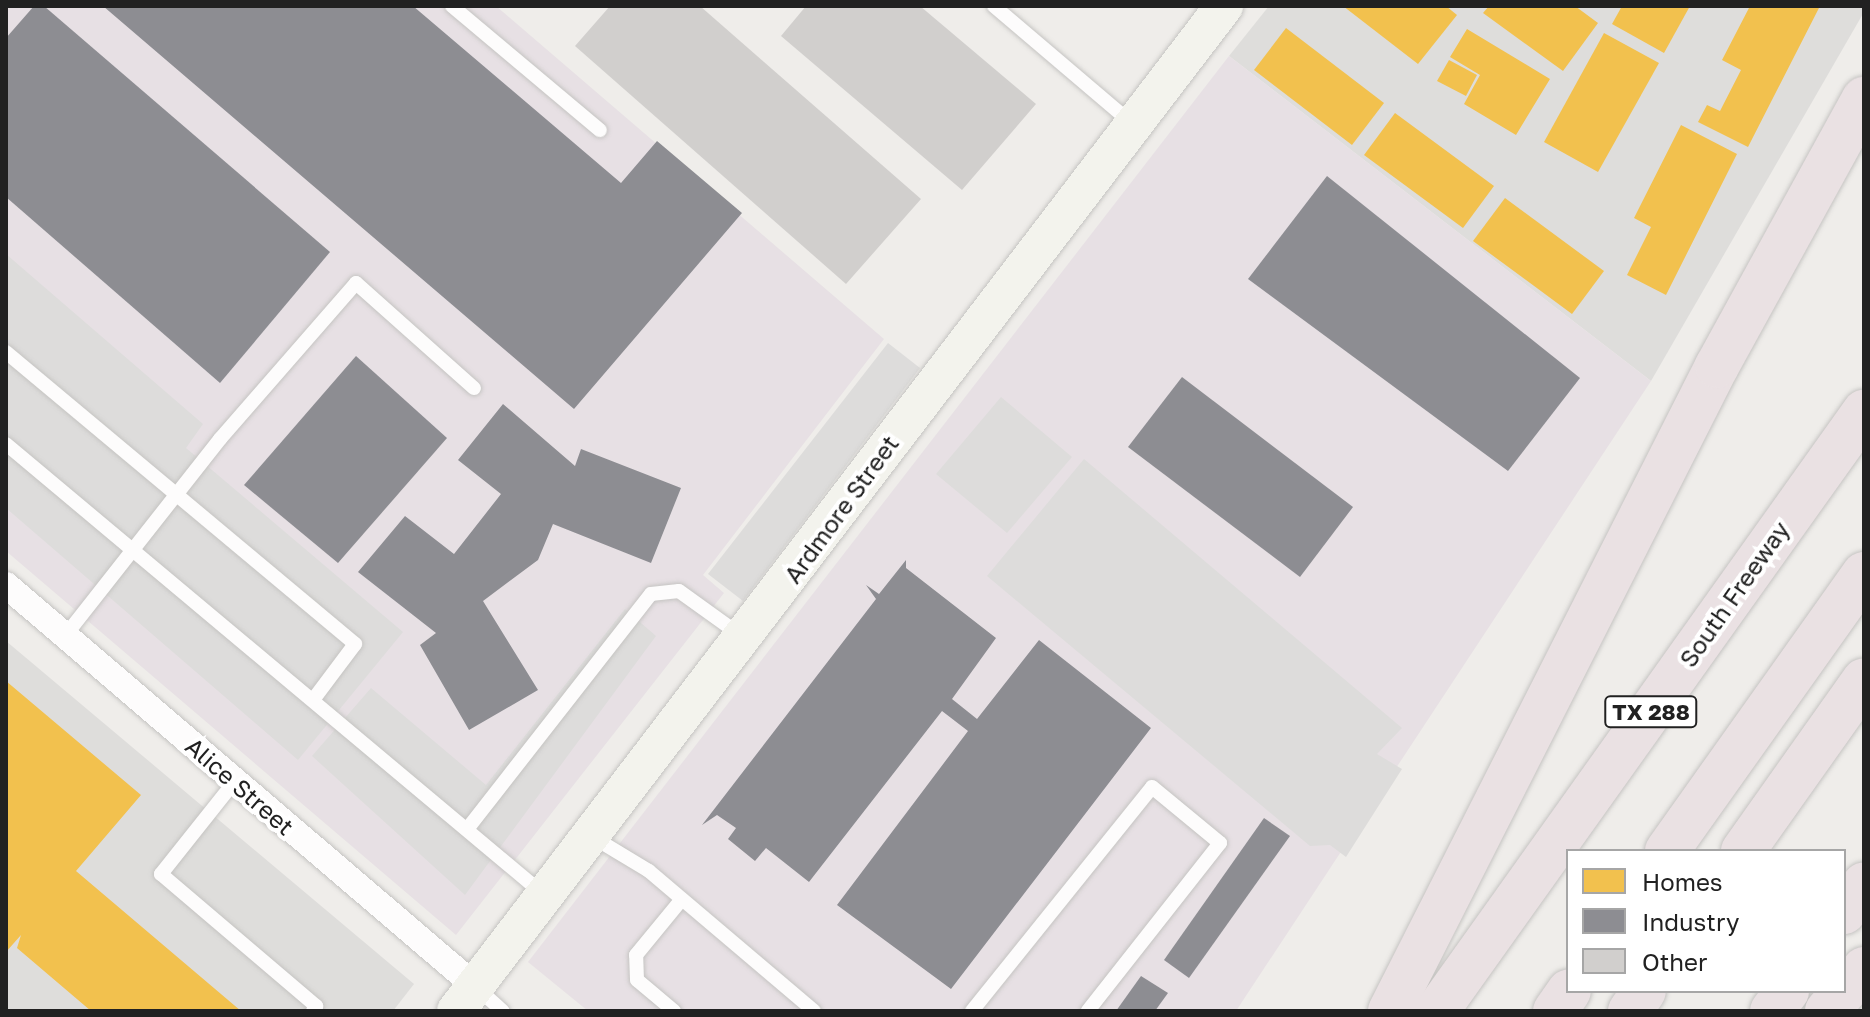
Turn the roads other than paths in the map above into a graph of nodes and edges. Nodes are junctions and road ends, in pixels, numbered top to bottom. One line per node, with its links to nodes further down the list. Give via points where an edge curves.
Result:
1 (452, 6): 6 (lane)
2 (994, 6): 5 (lane)
3 (1224, 6): 5 (street, Ardmore Street)
4 (1864, 99): 45 (highway, via 1717,366)
5 (1134, 125): 17 (street, Ardmore Street)
6 (600, 130)
7 (6, 352): 11 (lane)
8 (474, 388): 11 (lane, via 356,283)
9 (1864, 412): 46 (highway, South Freeway / TX 288)
10 (6, 444): 12 (lane)
11 (175, 493): 12 (lane); 20 (lane, via 355,644)
12 (131, 548): 16 (lane); 20 (lane)
13 (1864, 549): 21 (highway)
14 (1864, 574): 21 (highway)
15 (6, 585): 16 (street, Alice Street)
16 (65, 636): 23 (street, Alice Street)
17 (746, 639): 24 (lane, via 679,591 651,594); 25 (street, Ardmore Street)
18 (1864, 680): 22 (highway)
19 (1864, 686): 22 (highway)
20 (313, 700): 24 (lane)
21 (1763, 714): 26 (highway)
22 (1813, 751): 27 (highway)
23 (235, 781): 38 (street, Alice Street); 39 (lane, via 161,874 316,1006)
24 (468, 828): 29 (lane)
25 (591, 836): 29 (street, Ardmore Street); 30 (lane)
26 (1668, 849)
27 (1744, 849)
28 (1864, 884): 31 (highway)
29 (545, 895): 38 (street, Ardmore Street)
30 (682, 899): 41 (lane, via 636,955 637,980); 42 (lane)
31 (1846, 909)
32 (1864, 969): 33 (highway)
33 (1846, 989)
34 (1568, 993): 47 (highway)
35 (1643, 993): 48 (highway)
36 (1786, 993): 49 (highway)
37 (1843, 993): 50 (highway)
38 (466, 999): 40 (lane)
39 (313, 1011)
40 (503, 1011)
41 (674, 1011)
42 (814, 1011)
43 (972, 1011): 44 (lane, via 1152,787 1220,843)
44 (1088, 1011)
45 (1390, 1011)
46 (1437, 1011)
47 (1555, 1011)
48 (1630, 1011)
49 (1772, 1011)
50 (1827, 1011)

